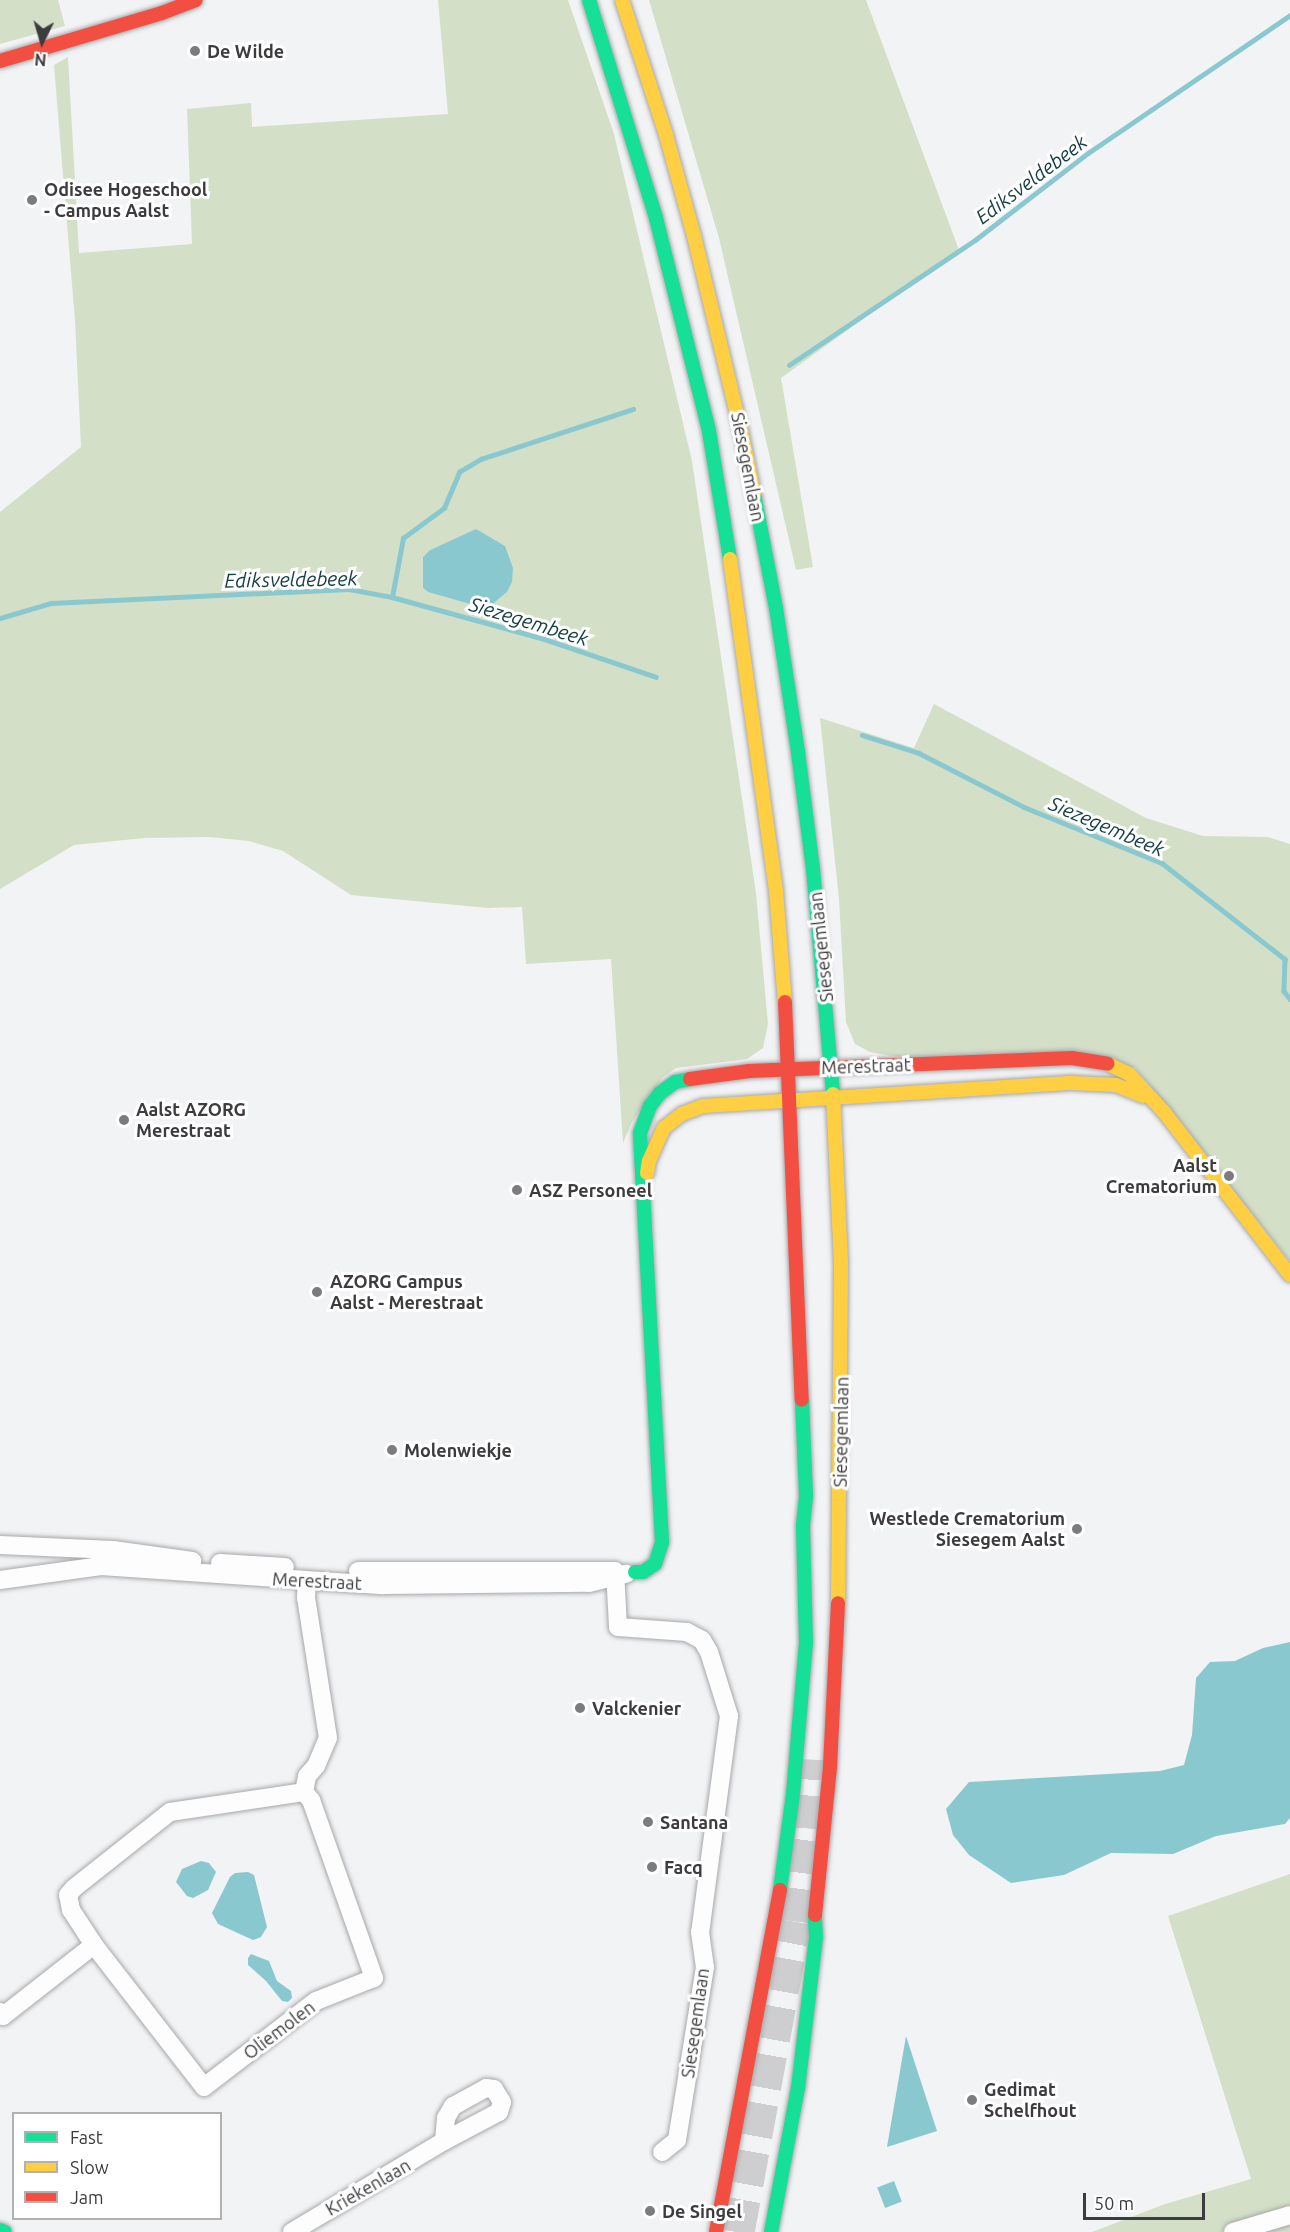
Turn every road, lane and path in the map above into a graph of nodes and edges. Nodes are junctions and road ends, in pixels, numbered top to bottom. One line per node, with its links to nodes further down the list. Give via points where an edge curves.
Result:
1 (196, 0): 4 (main road)
2 (590, 0): 6 (main road, Siesegemlaan, via 656,218 709,430 739,612 776,891 788,1023)
3 (622, 0): 5 (main road, Siesegemlaan, via 672,157 741,430 776,608 813,869)
4 (0, 61)
5 (832, 1068): 6 (main road, Merestraat); 7 (main road, Siesegemlaan); 9 (main road, Merestraat, via 1090,1059 1129,1074)
6 (788, 1070): 8 (main road, Siesegemlaan); 10 (main road, Merestraat, via 687,1078 660,1093 645,1116 640,1133)
7 (834, 1099): 8 (main road, Merestraat); 9 (main road, Merestraat, via 1072,1083 1116,1085 1139,1093); 27 (main road, Siesegemlaan, via 841,1261 839,1536 830,1767 798,2088)
8 (790, 1102): 10 (main road, Merestraat, via 703,1106 682,1114 664,1128 656,1144); 26 (main road, Siesegemlaan, via 807,1496 803,1525 806,1643 793,1794 778,1902)
9 (1164, 1112): 11 (main road, Merestraat)
10 (643, 1194): 13 (main road, Merestraat, via 662,1542 655,1564)
11 (1290, 1275)
12 (0, 1545): 14 (street, Merestraat, via 112,1550 188,1561 371,1572)
13 (635, 1572): 14 (street, Merestraat)
14 (614, 1574): 16 (street, Merestraat, via 578,1583 383,1585); 21 (street, Siesegemlaan, via 618,1627 687,1632 702,1640 729,1716 700,1932 705,1967 677,2140)
15 (0, 1580): 16 (street, Merestraat, via 100,1566)
16 (307, 1581): 17 (street, via 306,1598 328,1738 316,1766 307,1776)
17 (304, 1792): 18 (street, Oliemolen, via 170,1812 67,1898); 18 (street, Oliemolen, via 311,1800 374,1978 316,2001 204,2087)
18 (94, 1946): 19 (street, via 3,2016)
19 (0, 2012)
20 (444, 2141): 25 (street, Kriekenlaan)
21 (662, 2152)
22 (1290, 2215): 28 (street)
23 (0, 2230): 24 (main road)
24 (5, 2232)
25 (292, 2232)
26 (716, 2232)
27 (771, 2232)
28 (1233, 2232)

